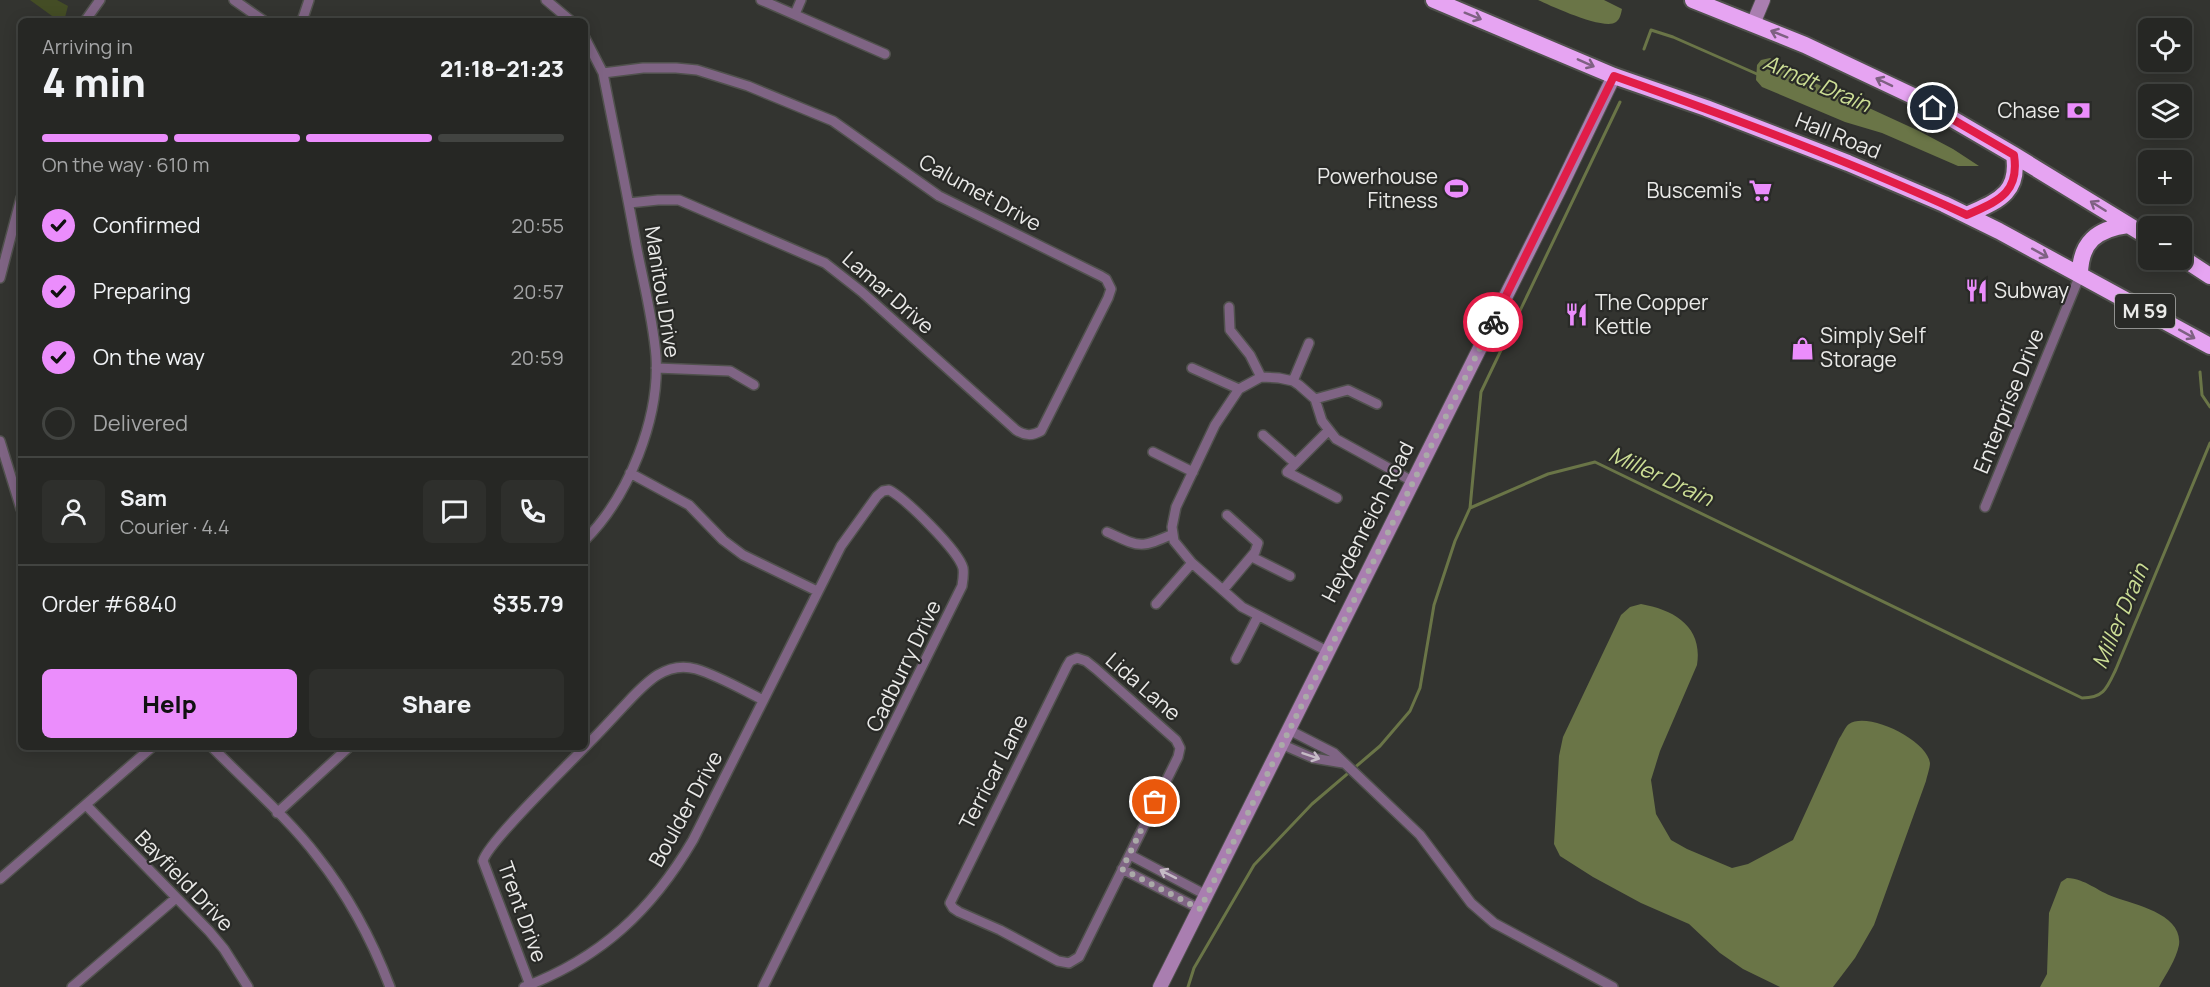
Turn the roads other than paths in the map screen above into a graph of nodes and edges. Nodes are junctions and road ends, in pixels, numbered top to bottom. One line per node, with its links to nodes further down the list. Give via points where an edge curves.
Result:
1 (100, 0): 11 (street)
2 (234, 0): 12 (street)
3 (309, 0): 13 (street)
4 (546, 0): 14 (street)
5 (761, 0): 10 (street)
6 (801, 0): 10 (street)
7 (1434, 0): 19 (highway, Hall Road / M 59, one-way to 19)
8 (1693, 0): 15 (highway)
9 (1762, 0): 15 (street)
10 (795, 14): 17 (street)
11 (87, 18)
12 (260, 18)
13 (303, 18)
14 (567, 18)
15 (1753, 24): 20 (highway, one-way to 15, via 1896,88)
16 (588, 44): 18 (street, Manitou Drive)
17 (885, 54)
18 (603, 73): 21 (street, Manitou Drive); 42 (street, Calumet Drive, via 643,68 687,69 718,75 834,121 939,196 1106,279 1111,289 1108,298 1044,425)
19 (1614, 76): 23 (highway, Hall Road / M 59, via 1848,163); 49 (street, Heydenreich Road)
20 (2014, 155): 23 (highway, via 2016,167 2008,190); 24 (highway, one-way to 20)
21 (628, 203): 33 (street, Manitou Drive, via 651,314); 42 (street, Lamar Drive, via 679,200 825,263 1016,430)
22 (18, 209): 27 (street)
23 (1967, 215): 28 (highway, Hall Road / M 59, one-way to 28)
24 (2128, 225): 25 (highway); 28 (highway, via 2103,230 2090,241 2080,263)
25 (2138, 231)
26 (2192, 264): 29 (highway)
27 (1, 271)
28 (2080, 275): 32 (highway, Hall Road / M 59, one-way to 32); 52 (street, Enterprise Drive)
29 (2210, 276)
30 (1229, 307): 35 (street, via 1230,330)
31 (1309, 343): 36 (street)
32 (2210, 346)
33 (656, 368): 37 (street, via 730,371); 48 (street, Manitou Drive, via 648,421)
34 (1192, 368): 38 (street)
35 (1261, 377): 36 (street); 38 (street)
36 (1293, 381): 39 (street)
37 (754, 385)
38 (1239, 389): 47 (street, via 1215,425)
39 (1315, 399): 40 (street, via 1348,390); 41 (street)
40 (1377, 404)
41 (1328, 431): 46 (street); 49 (street, via 1345,446)
42 (1032, 435)
43 (1263, 435): 46 (street)
44 (0, 441): 51 (street)
45 (1153, 452): 47 (street)
46 (1295, 463): 50 (street, via 1287,472)
47 (1193, 472): 55 (street, via 1176,507)
48 (630, 473): 56 (street, Manitou Drive, via 606,515); 61 (street, via 689,505 743,555)
49 (1412, 481): 64 (street, Heydenreich Road)
50 (1337, 498)
51 (18, 499)
52 (1984, 507)
53 (1227, 515): 57 (street, via 1258,543)
54 (1107, 532): 55 (street, via 1144,545)
55 (1173, 534): 58 (street, via 1177,547)
56 (588, 536)
57 (1252, 556): 59 (street); 60 (street)
58 (1192, 563): 60 (street); 62 (street)
59 (1290, 576)
60 (1223, 590): 63 (street)
61 (817, 591): 67 (street, Boulder Drive); 88 (street, Cadburry Drive, via 841,546 877,496 889,490 953,550 963,568 962,586 953,608)
62 (1156, 604)
63 (1258, 616): 64 (street); 66 (street)
64 (1327, 651): 68 (street, Heydenreich Road)
65 (1074, 659): 78 (street, Lida Lane, via 1086,661 1176,740 1180,748); 79 (street, Terricar Lane, via 1067,666 950,903 959,912 1069,963 1078,957)
66 (1236, 659)
67 (763, 700): 69 (street, Trent Drive, via 694,668 668,670 643,686); 84 (street, Boulder Drive, via 693,840 658,893 612,938 562,971)
68 (1289, 730): 70 (street, Heydenreich Road); 75 (street, via 1329,750)
69 (588, 744)
70 (1281, 744): 75 (street, one-way to 75, via 1313,758); 81 (street, Heydenreich Road)
71 (149, 750): 76 (street)
72 (215, 750): 77 (street)
73 (346, 750): 77 (street)
74 (582, 750): 84 (street, Trent Drive, via 484,855)
75 (1343, 763): 90 (street, via 1420,835 1482,914)
76 (86, 805): 80 (street); 82 (street, Bayfield Drive)
77 (277, 813): 87 (street, via 334,878 370,941)
78 (1130, 855): 79 (street); 81 (street, one-way to 78)
79 (1122, 869): 83 (street)
80 (0, 879)
81 (1206, 895): 83 (street, Heydenreich Road)
82 (176, 898): 85 (street); 86 (street, Bayfield Drive, via 224,949)
83 (1200, 909): 89 (street, Heydenreich Road)
84 (527, 986)
85 (72, 987)
86 (248, 987)
87 (390, 987)
88 (763, 987)
89 (1160, 987)
90 (1613, 987)

